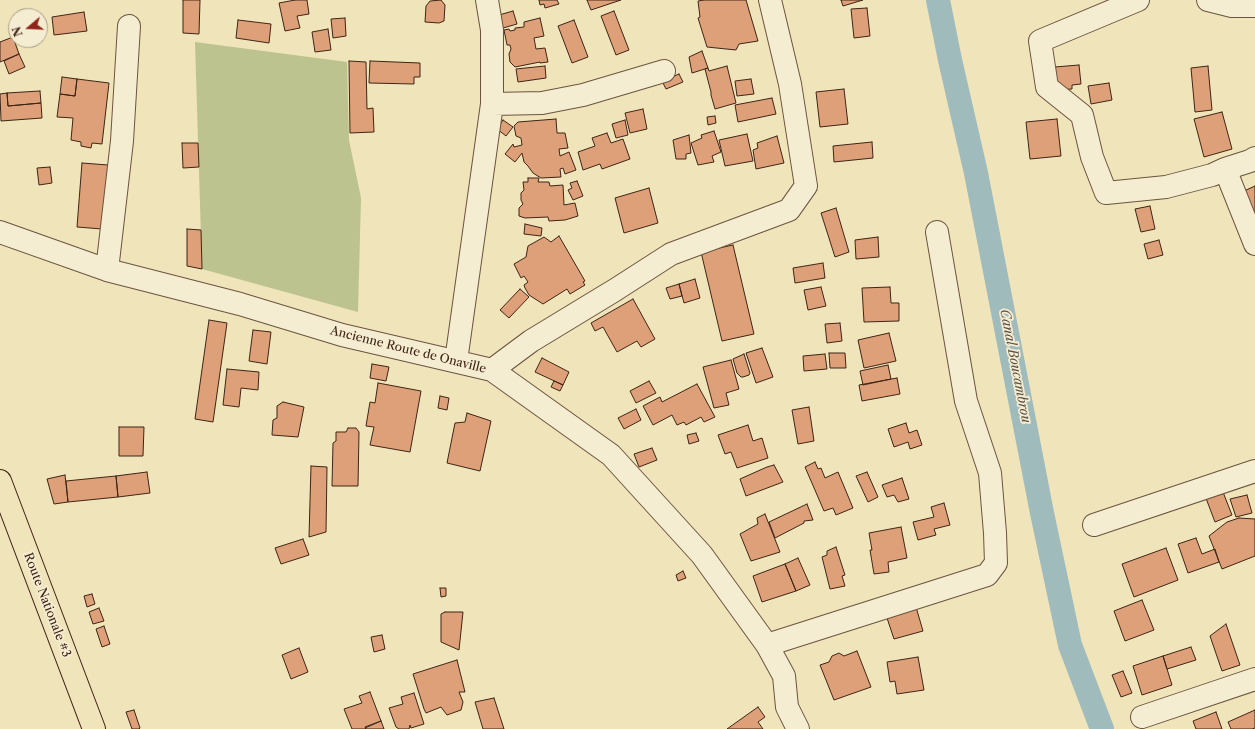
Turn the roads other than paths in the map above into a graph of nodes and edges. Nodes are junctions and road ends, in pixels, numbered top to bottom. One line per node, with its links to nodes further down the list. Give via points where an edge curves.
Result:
1 (487, 0): 8 (street, via 492,30)
2 (770, 0): 16 (street, via 790,84 806,186 789,210 671,254 532,341)
3 (1138, 0): 10 (street, via 1040,41 1047,86 1082,115 1092,157 1106,193 1166,187 1212,175)
4 (1208, 0): 5 (street, via 1232,6)
5 (1255, 6)
6 (129, 26): 14 (street, via 122,141)
7 (664, 71): 8 (street, via 583,95 542,103)
8 (492, 104): 15 (street)
9 (1255, 158): 10 (street)
10 (1225, 168): 13 (street)
11 (0, 232): 14 (street, Ancienne Route de Onaville)
12 (937, 232): 20 (street, via 966,401 990,473 996,563 988,574)
13 (1255, 244)
14 (107, 270): 15 (street, Ancienne Route de Onaville, via 240,304 342,335)
15 (456, 361): 16 (street, Ancienne Route de Onaville)
16 (492, 370): 20 (street, Ancienne Route de Onaville, via 611,455 702,556)
17 (1255, 472): 19 (street)
18 (0, 481): 23 (main road, Route Nationale #3)
19 (1094, 525)
20 (767, 644): 24 (street, Ancienne Route de Onaville, via 784,676 787,707)
21 (1255, 679): 22 (street)
22 (1142, 717)
23 (94, 729)
24 (798, 729)

